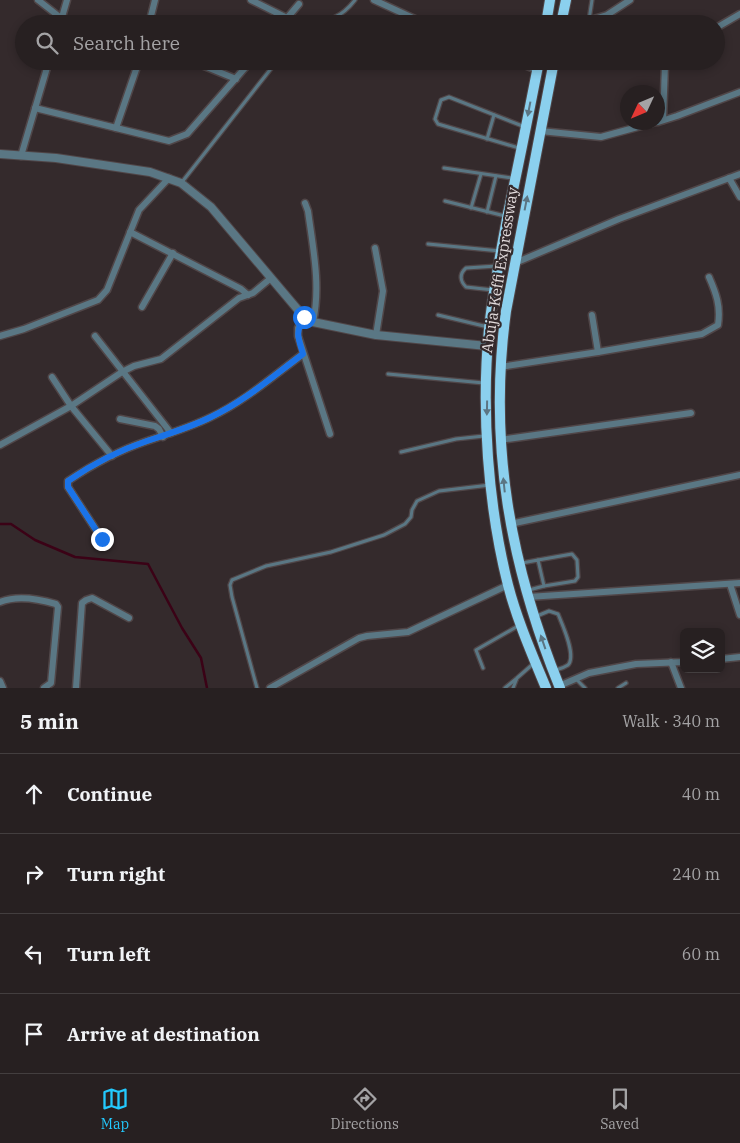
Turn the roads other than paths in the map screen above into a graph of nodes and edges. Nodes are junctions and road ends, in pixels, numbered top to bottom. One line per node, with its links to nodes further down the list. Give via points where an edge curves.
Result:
1 (38, 0): 13 (street)
2 (67, 0): 14 (street)
3 (155, 0): 15 (street)
4 (251, 0): 16 (street)
5 (355, 0): 18 (lane)
6 (374, 0): 19 (street)
7 (550, 0): 20 (highway)
8 (566, 0): 21 (highway)
9 (592, 0): 22 (lane)
10 (630, 0): 23 (street)
11 (299, 4): 17 (street)
12 (740, 14): 24 (street)
13 (54, 15)
14 (62, 15)
15 (151, 15)
16 (275, 15)
17 (289, 15)
18 (340, 15)
19 (406, 15)
20 (548, 15)
21 (563, 15)
22 (590, 15)
23 (607, 15)
24 (725, 23)
25 (46, 70): 36 (street)
26 (136, 70): 40 (street)
27 (214, 70): 33 (street)
28 (244, 70): 33 (street)
29 (270, 70): 54 (lane)
30 (537, 70): 39 (highway, Abuja-Keffi Expressway, one-way to 39)
31 (552, 70): 42 (highway, Abuja-Keffi Expressway)
32 (664, 70): 34 (street)
33 (236, 79): 40 (street, via 187,134 179,138 169,142)
34 (663, 85)
35 (740, 92): 38 (street)
36 (35, 108): 40 (street); 46 (street)
37 (494, 114): 39 (lane); 43 (lane); 43 (lane, via 449,97 441,100 435,119 438,124)
38 (665, 120)
39 (526, 127): 44 (highway, Abuja-Keffi Expressway)
40 (116, 128)
41 (628, 130): 42 (street, via 601,137)
42 (540, 131): 66 (highway, Abuja-Keffi Expressway, one-way to 42)
43 (488, 138): 44 (lane)
44 (521, 148): 53 (highway, Abuja-Keffi Expressway)
45 (0, 154): 46 (street)
46 (21, 156): 51 (street, via 56,158 150,172)
47 (444, 168): 48 (lane)
48 (481, 174): 50 (lane); 58 (lane)
49 (740, 174): 52 (street)
50 (496, 176): 53 (lane); 59 (lane)
51 (169, 178): 54 (street); 61 (street, via 140,210)
52 (729, 178): 55 (street); 66 (street, via 619,219)
53 (515, 179): 60 (highway, Abuja-Keffi Expressway)
54 (181, 182): 69 (street, via 211,207)
55 (740, 197)
56 (445, 201): 58 (lane)
57 (305, 203): 76 (street, via 316,268 317,306)
58 (471, 208): 59 (lane)
59 (487, 212): 60 (lane)
60 (508, 217): 64 (highway, Abuja-Keffi Expressway)
61 (130, 232): 65 (street); 79 (street, via 107,290 98,300)
62 (428, 244): 64 (lane)
63 (375, 248): 78 (street, via 383,290)
64 (501, 251): 67 (highway, Abuja-Keffi Expressway)
65 (173, 253): 71 (street); 72 (street)
66 (515, 263): 84 (highway, Abuja-Keffi Expressway)
67 (498, 266): 70 (highway, Abuja-Keffi Expressway); 70 (lane, via 466,268 461,276 466,287)
68 (709, 277): 82 (street, via 718,298 720,315 713,329 702,334)
69 (271, 278): 71 (street); 75 (street)
70 (494, 290): 77 (highway, Abuja-Keffi Expressway)
71 (248, 295): 85 (street, via 239,298 161,359)
72 (142, 307)
73 (438, 315): 77 (lane)
74 (592, 315): 82 (street)
75 (304, 317): 76 (street); 83 (street, via 298,328)
76 (313, 322): 78 (street)
77 (489, 327): 81 (highway, Abuja-Keffi Expressway)
78 (376, 334): 81 (street)
79 (0, 336)
80 (95, 336): 85 (street)
81 (487, 346): 88 (highway, Abuja-Keffi Expressway)
82 (598, 352): 84 (street)
83 (303, 354): 92 (street, via 239,401 211,417); 93 (street)
84 (500, 366): 96 (highway, Abuja-Keffi Expressway)
85 (122, 372): 89 (street); 92 (street)
86 (388, 374): 88 (lane)
87 (52, 377): 89 (street)
88 (487, 383): 95 (highway, Abuja-Keffi Expressway, one-way to 95)
89 (71, 406): 97 (street); 99 (street)
90 (691, 413): 96 (street)
91 (120, 420): 94 (street, via 155,426)
92 (171, 433): 94 (street)
93 (330, 434)
94 (163, 436): 99 (street)
95 (487, 436): 98 (lane); 101 (highway, Abuja-Keffi Expressway)
96 (500, 440): 102 (highway, Abuja-Keffi Expressway, one-way to 96)
97 (0, 445)
98 (401, 452)
99 (112, 456): 103 (street, via 68,481 68,487)
100 (740, 475): 102 (street)
101 (490, 485): 108 (highway, Abuja-Keffi Expressway); 131 (lane, via 439,491 417,501 412,517 384,535 331,552 266,566 232,580 232,597)
102 (510, 524): 105 (highway, Abuja-Keffi Expressway)
103 (102, 539)
104 (538, 560): 105 (lane); 109 (lane); 109 (lane, via 572,554 577,560 578,577 575,581)
105 (518, 564): 110 (highway, Abuja-Keffi Expressway)
106 (730, 584): 107 (street); 110 (street); 112 (street)
107 (740, 584)
108 (508, 586): 115 (highway, Abuja-Keffi Expressway); 132 (street, via 408,632 360,638)
109 (544, 586): 110 (lane)
110 (527, 594): 114 (highway, Abuja-Keffi Expressway)
111 (0, 602): 129 (street, via 10,598 39,600 58,607 50,684)
112 (740, 615)
113 (129, 618): 130 (street, via 92,598 82,603)
114 (534, 618): 122 (highway, Abuja-Keffi Expressway, one-way to 114); 122 (lane, via 550,610 558,614 566,632 571,658 568,665)
115 (521, 624): 118 (highway, Abuja-Keffi Expressway); 121 (lane, via 476,650)
116 (740, 657): 117 (street)
117 (725, 659)
118 (535, 662): 123 (lane); 135 (highway, Abuja-Keffi Expressway)
119 (671, 662): 120 (street); 124 (street, via 636,664 589,673); 138 (street)
120 (680, 662)
121 (483, 668)
122 (554, 672): 127 (highway, Abuja-Keffi Expressway)
123 (517, 678): 133 (lane); 134 (lane)
124 (576, 679): 127 (street); 136 (lane)
125 (0, 681): 128 (street)
126 (626, 683): 137 (lane)
127 (560, 687)
128 (3, 688)
129 (44, 688)
130 (76, 688)
131 (258, 688)
132 (270, 688)
133 (505, 688)
134 (513, 688)
135 (546, 688)
136 (585, 688)
137 (618, 688)
138 (681, 688)

